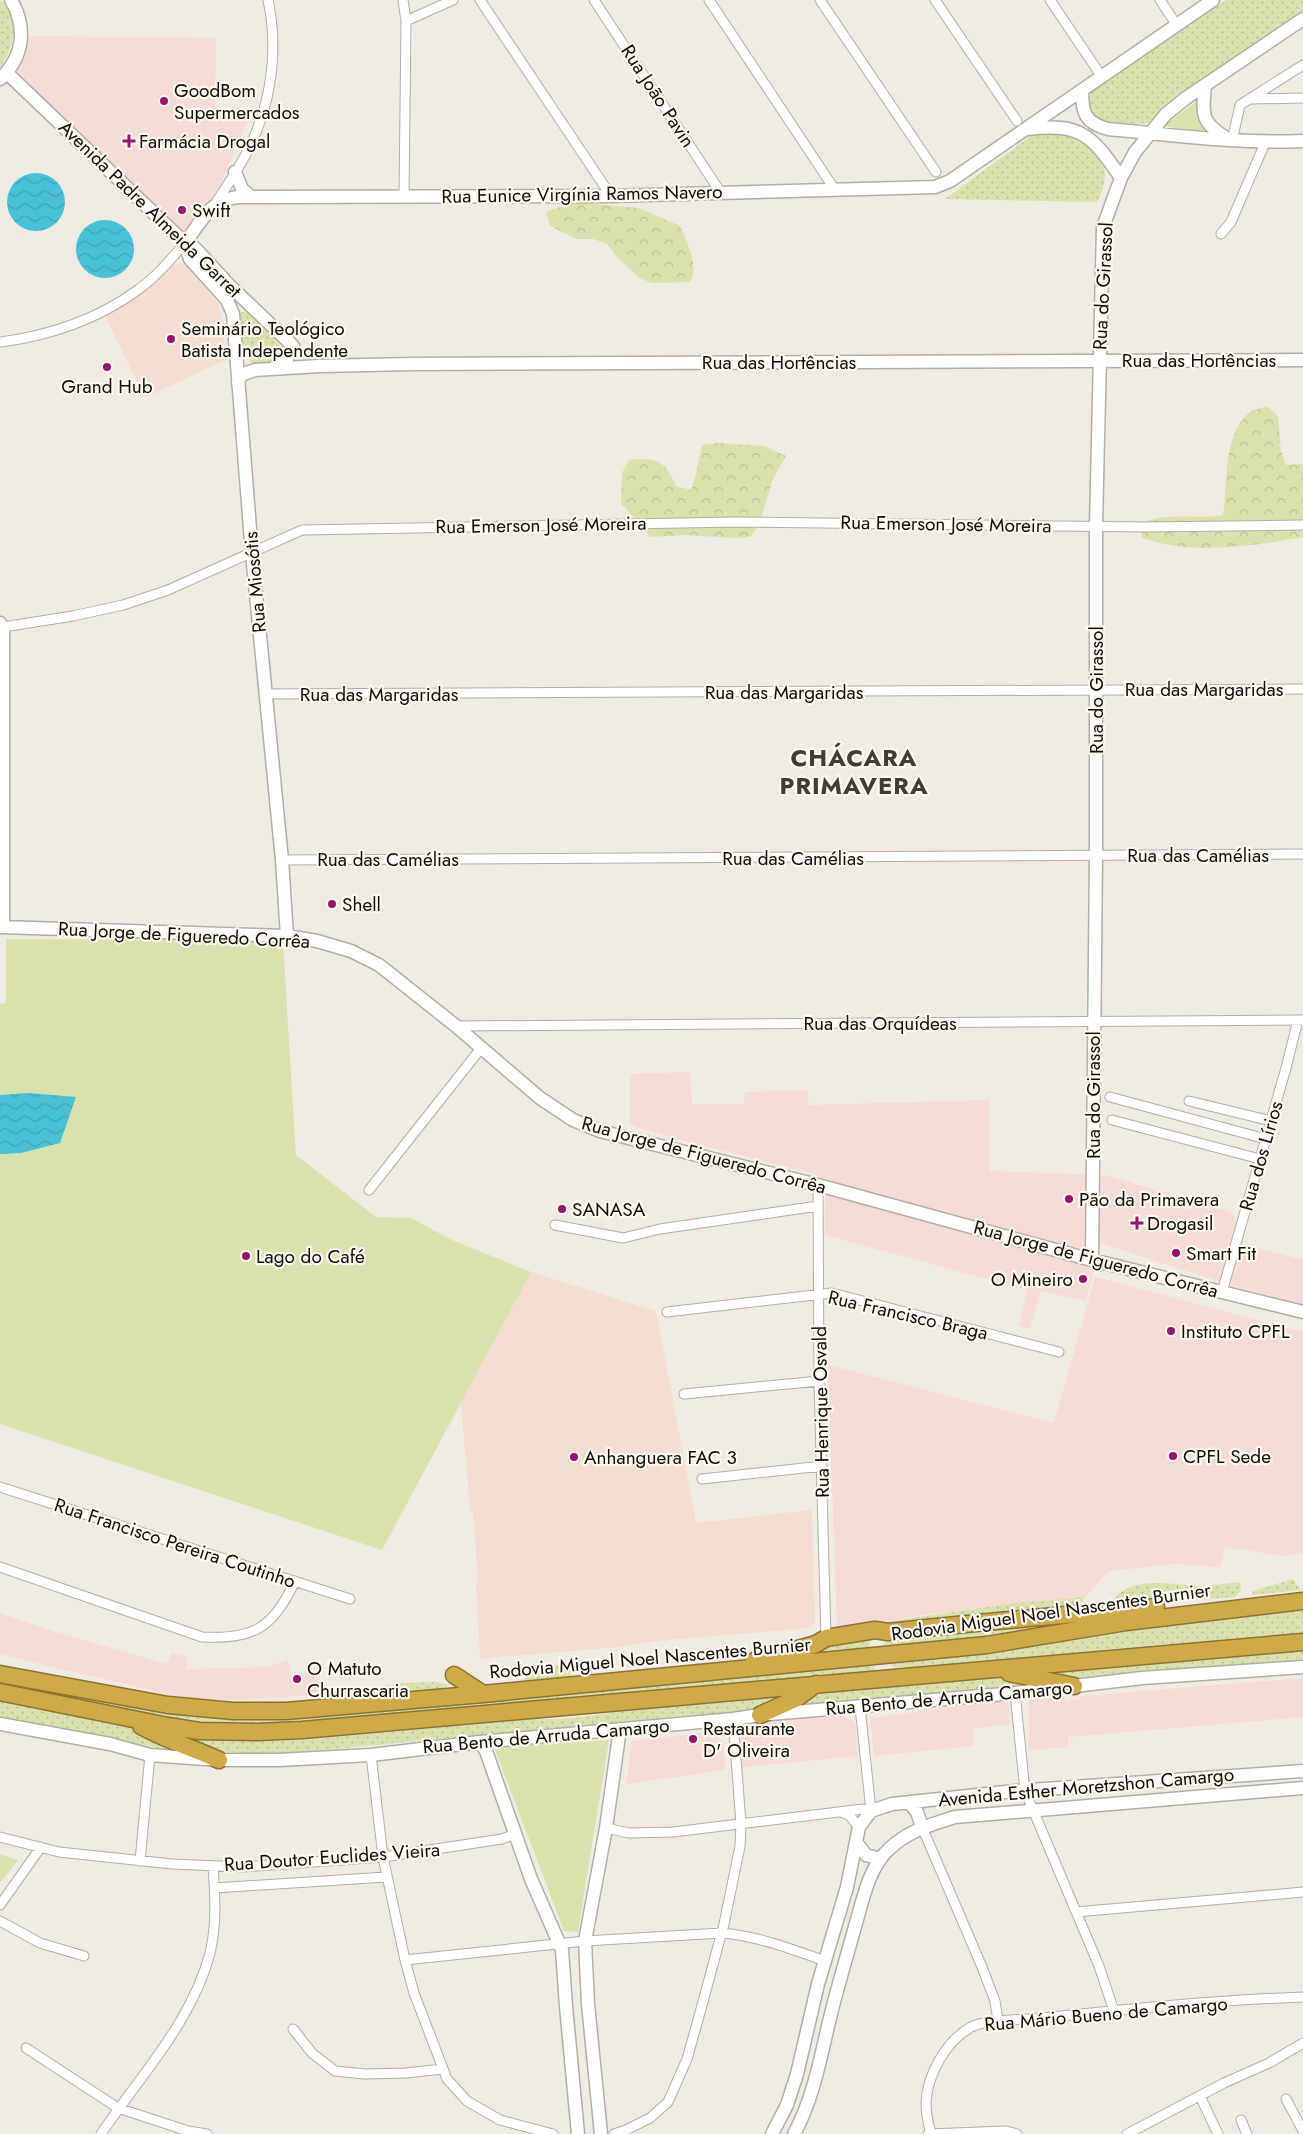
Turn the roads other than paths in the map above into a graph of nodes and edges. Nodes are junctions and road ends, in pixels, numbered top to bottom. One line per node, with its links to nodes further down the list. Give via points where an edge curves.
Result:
1 (11, 0): 17 (street, via 22,36 14,62)
2 (268, 0): 28 (street, via 273,49 269,84 260,122)
3 (403, 0): 14 (street)
4 (453, 0): 14 (street)
5 (480, 0): 34 (street)
6 (594, 0): 32 (street, Rua João Pavin)
7 (708, 0): 31 (street)
8 (820, 0): 29 (street)
9 (935, 0): 23 (street)
10 (1050, 0): 18 (street)
11 (1160, 0): 15 (street)
12 (1213, 0): 15 (street, Rua Eunice Virgínia Ramos Navero)
13 (1303, 19): 19 (street, Rua do Girassol)
14 (406, 21): 33 (street)
15 (1176, 24): 18 (street, Rua Eunice Virgínia Ramos Navero)
16 (1303, 64): 22 (street)
17 (3, 76): 38 (street, Avenida Padre Almeida Garret)
18 (1102, 77): 20 (street, Rua Eunice Virgínia Ramos Navero)
19 (1205, 86): 24 (street, Rua do Girassol, via 1166,114); 25 (street, via 1203,115 1206,123)
20 (1082, 91): 23 (street, Rua Eunice Virgínia Ramos Navero); 24 (street, via 1085,116 1098,126)
21 (1303, 98): 22 (street)
22 (1250, 99): 25 (street, via 1240,105)
23 (1021, 125): 30 (street, via 1062,128 1085,135 1104,152); 31 (street, Rua Eunice Virgínia Ramos Navero, via 950,181 935,187)
24 (1149, 133): 25 (street); 30 (street, Rua do Girassol)
25 (1232, 141): 27 (street)
26 (1303, 141): 27 (street)
27 (1265, 143): 37 (street, via 1231,222)
28 (235, 172): 35 (street, via 242,189); 36 (street)
29 (936, 172)
30 (1121, 178): 43 (street, Rua do Girassol, via 1102,227)
31 (835, 190): 32 (street, Rua Eunice Virgínia Ramos Navero)
32 (721, 193): 34 (street, Rua Eunice Virgínia Ramos Navero)
33 (404, 196): 34 (street, Rua Eunice Virgínia Ramos Navero); 35 (street, Rua Eunice Virgínia Ramos Navero)
34 (611, 196)
35 (251, 197): 36 (street, Rua Eunice Virgínia Ramos Navero, via 226,199)
36 (215, 204): 38 (street)
37 (1221, 234)
38 (185, 243): 39 (street, Avenida Padre Almeida Garret, via 194,248); 40 (street, Rua Miosótis, via 190,259 227,300); 41 (street, via 140,288 109,309 35,336)
39 (254, 308): 40 (street, via 240,308); 45 (street, Avenida Padre Almeida Garret, via 293,346 287,359)
40 (233, 314): 42 (street, Rua Miosótis)
41 (0, 342)
42 (234, 348): 46 (street); 47 (street, Rua Miosótis)
43 (1100, 360): 44 (street, Rua das Hortências); 45 (street, Rua das Hortências, via 422,364); 49 (street, Rua do Girassol)
44 (1303, 360)
45 (272, 369): 46 (street, Rua das Hortências)
46 (255, 370): 47 (street, via 241,375)
47 (238, 383): 50 (street, Rua Miosótis)
48 (1303, 525): 49 (street, Rua Emerson José Moreira)
49 (1096, 526): 50 (street, Rua Emerson José Moreira, via 736,522 302,530); 53 (street, Rua do Girassol)
50 (252, 554): 51 (street, Rua Emerson José Moreira, via 168,590 123,605 74,616); 54 (street, Rua Miosótis)
51 (2, 625): 58 (street)
52 (1303, 689): 53 (street, Rua das Margaridas)
53 (1095, 690): 54 (street, Rua das Margaridas); 56 (street, Rua do Girassol)
54 (265, 694): 57 (street, Rua Miosótis)
55 (1303, 854): 56 (street, Rua das Camélias)
56 (1096, 855): 57 (street, Rua das Camélias); 62 (street, Rua do Girassol)
57 (282, 860): 60 (street, Rua Miosótis)
58 (1, 893): 59 (street)
59 (2, 927): 60 (street, Rua Jorge de Figueredo Corrêa)
60 (287, 936): 63 (street, Rua Jorge de Figueredo Corrêa, via 351,951 379,965)
61 (1300, 1020): 62 (street, Rua das Orquídeas); 68 (street, Rua dos Lírios)
62 (1094, 1021): 63 (street, Rua das Orquídeas); 75 (street, Rua do Girassol)
63 (456, 1026): 64 (street, Rua Jorge de Figueredo Corrêa)
64 (482, 1047): 71 (street, Rua Jorge de Figueredo Corrêa, via 540,1098 591,1128); 72 (street)
65 (1110, 1098): 69 (street)
66 (1189, 1101): 68 (street)
67 (1112, 1120): 70 (street)
68 (1271, 1121): 69 (street, Rua dos Lírios)
69 (1266, 1139): 70 (street, Rua dos Lírios)
70 (1260, 1159): 76 (street, Rua dos Lírios)
71 (818, 1185): 73 (street, Rua Henrique Osvald); 75 (street, Rua Jorge de Figueredo Corrêa)
72 (370, 1190)
73 (818, 1206): 74 (street, via 668,1227 623,1238); 77 (street, Rua Henrique Osvald)
74 (555, 1224)
75 (1092, 1260): 76 (street, Rua Jorge de Figueredo Corrêa)
76 (1222, 1292): 79 (street, Rua Jorge de Figueredo Corrêa)
77 (818, 1294): 78 (street, Rua Francisco Braga); 80 (street, Rua Francisco Braga, via 832,1293); 81 (street, Rua Henrique Osvald)
78 (667, 1312)
79 (1303, 1312)
80 (1059, 1352)
81 (819, 1381): 82 (street); 83 (street, Rua Henrique Osvald)
82 (684, 1394)
83 (822, 1466): 84 (street); 92 (street, Rua Henrique Osvald)
84 (702, 1479)
85 (0, 1487): 87 (street, Rua Francisco Pereira Coutinho)
86 (0, 1567): 87 (street, via 202,1637 222,1638 255,1631 268,1624 279,1612)
87 (296, 1581): 88 (street, Rua Francisco Pereira Coutinho)
88 (350, 1600)
89 (1303, 1601): 90 (highway, Rodovia Miguel Noel Nascentes Burnier)
90 (1248, 1606): 91 (highway, via 1241,1599); 94 (highway, Rodovia Miguel Noel Nascentes Burnier, via 987,1645)
91 (888, 1632): 92 (highway, via 875,1630); 94 (highway, via 881,1637)
92 (826, 1638): 96 (highway, via 816,1644)
93 (1303, 1642): 97 (highway)
94 (876, 1655): 96 (highway, Rodovia Miguel Noel Nascentes Burnier, via 812,1664); 100 (highway, via 889,1672)
95 (1303, 1667): 102 (street, Rua Bento de Arruda Camargo)
96 (729, 1669): 105 (highway, Rodovia Miguel Noel Nascentes Burnier)
97 (995, 1670): 100 (highway); 102 (highway)
98 (5, 1674): 105 (highway, Rodovia Miguel Noel Nascentes Burnier, via 168,1705 233,1711 286,1711)
99 (454, 1675): 105 (highway)
100 (902, 1677): 101 (highway)
101 (816, 1684): 107 (highway, via 797,1698); 108 (highway, via 258,1732 198,1731)
102 (1074, 1686): 104 (street, Rua Bento de Arruda Camargo)
103 (0, 1692): 108 (highway)
104 (1015, 1693): 106 (street, Rua Bento de Arruda Camargo); 118 (street)
105 (483, 1694)
106 (860, 1707): 107 (street, Rua Bento de Arruda Camargo); 120 (street)
107 (760, 1714): 109 (street, Rua Bento de Arruda Camargo)
108 (122, 1716): 115 (highway)
109 (733, 1719): 111 (street, Rua Bento de Arruda Camargo); 123 (street)
110 (0, 1724): 113 (street, Rua Bento de Arruda Camargo, via 110,1744)
111 (620, 1729): 112 (street, Rua Bento de Arruda Camargo); 126 (street)
112 (480, 1742): 114 (street, Rua Bento de Arruda Camargo); 127 (street)
113 (150, 1755): 115 (street, Rua Bento de Arruda Camargo); 133 (street)
114 (371, 1755): 115 (street, Rua Bento de Arruda Camargo); 131 (street)
115 (219, 1760)
116 (1303, 1771): 118 (street, Avenida Esther Moretzshon Camargo)
117 (1303, 1788): 121 (street, Avenida Esther Moretzshon Camargo)
118 (1025, 1791): 119 (street, Avenida Esther Moretzshon Camargo); 121 (street)
119 (908, 1802): 120 (street, Avenida Esther Moretzshon Camargo); 125 (street, via 917,1812)
120 (871, 1811): 122 (street); 124 (street)
121 (1033, 1811): 125 (street, Avenida Esther Moretzshon Camargo, via 955,1817); 139 (street)
122 (841, 1812): 123 (street); 124 (street, via 849,1815)
123 (740, 1824): 126 (street, via 673,1832 629,1833); 141 (street, via 740,1846)
124 (859, 1827): 129 (street)
125 (922, 1827): 132 (street, Avenida Esther Moretzshon Camargo, via 886,1851); 149 (street, via 982,1967 995,2001)
126 (606, 1828): 142 (street)
127 (515, 1834): 131 (street, Rua Doutor Euclides Vieira, via 502,1839); 143 (street)
128 (0, 1837): 130 (street, Rua Doutor Euclides Vieira)
129 (856, 1842): 132 (street, via 866,1855); 146 (street, via 847,1887)
130 (40, 1847): 133 (street, Rua Doutor Euclides Vieira, via 59,1852); 138 (street)
131 (382, 1857): 134 (street, Rua Doutor Euclides Vieira, via 242,1867); 135 (street)
132 (880, 1859): 167 (street, via 866,1892 837,1989 805,2114)
133 (140, 1860): 134 (street, Rua Doutor Euclides Vieira)
134 (213, 1866): 136 (street)
135 (386, 1877): 136 (street, Rua Doutor Euclides Vieira); 145 (street)
136 (214, 1888): 156 (street, via 216,1904 210,1951 196,1994 162,2049)
137 (1303, 1892): 139 (street)
138 (0, 1905)
139 (1076, 1912): 148 (street, via 1100,1966)
140 (0, 1921): 144 (street, via 40,1943)
141 (722, 1933): 142 (street); 146 (street, via 747,1937); 165 (street, via 687,2059 668,2102 650,2118)
142 (585, 1941): 143 (street); 164 (street)
143 (560, 1945): 145 (street); 163 (street)
144 (84, 1956)
145 (405, 1960): 153 (street)
146 (825, 1961): 166 (street, via 787,2106)
147 (1303, 1997): 148 (street, Rua Mário Bueno de Camargo)
148 (1114, 2011): 149 (street, Rua Mário Bueno de Camargo)
149 (998, 2021): 159 (street, Rua Mário Bueno de Camargo, via 972,2026 954,2039 940,2059 929,2082 926,2103)
150 (293, 2029): 153 (street, via 312,2053 335,2071 365,2074)
151 (1303, 2043): 154 (street)
152 (26, 2048): 156 (street)
153 (443, 2069): 162 (street, via 447,2079 467,2101 500,2120)
154 (1200, 2096): 169 (street); 170 (street)
155 (1286, 2099): 158 (street)
156 (118, 2108): 160 (street); 161 (street)
157 (1241, 2120): 171 (street)
158 (1303, 2131)
159 (929, 2133): 168 (street, via 1006,2131)
160 (101, 2134)
161 (207, 2134)
162 (553, 2134)
163 (578, 2134)
164 (601, 2134)
165 (614, 2134)
166 (772, 2134)
167 (794, 2134)
168 (1017, 2134)
169 (1127, 2134)
170 (1218, 2134)
171 (1247, 2134)

